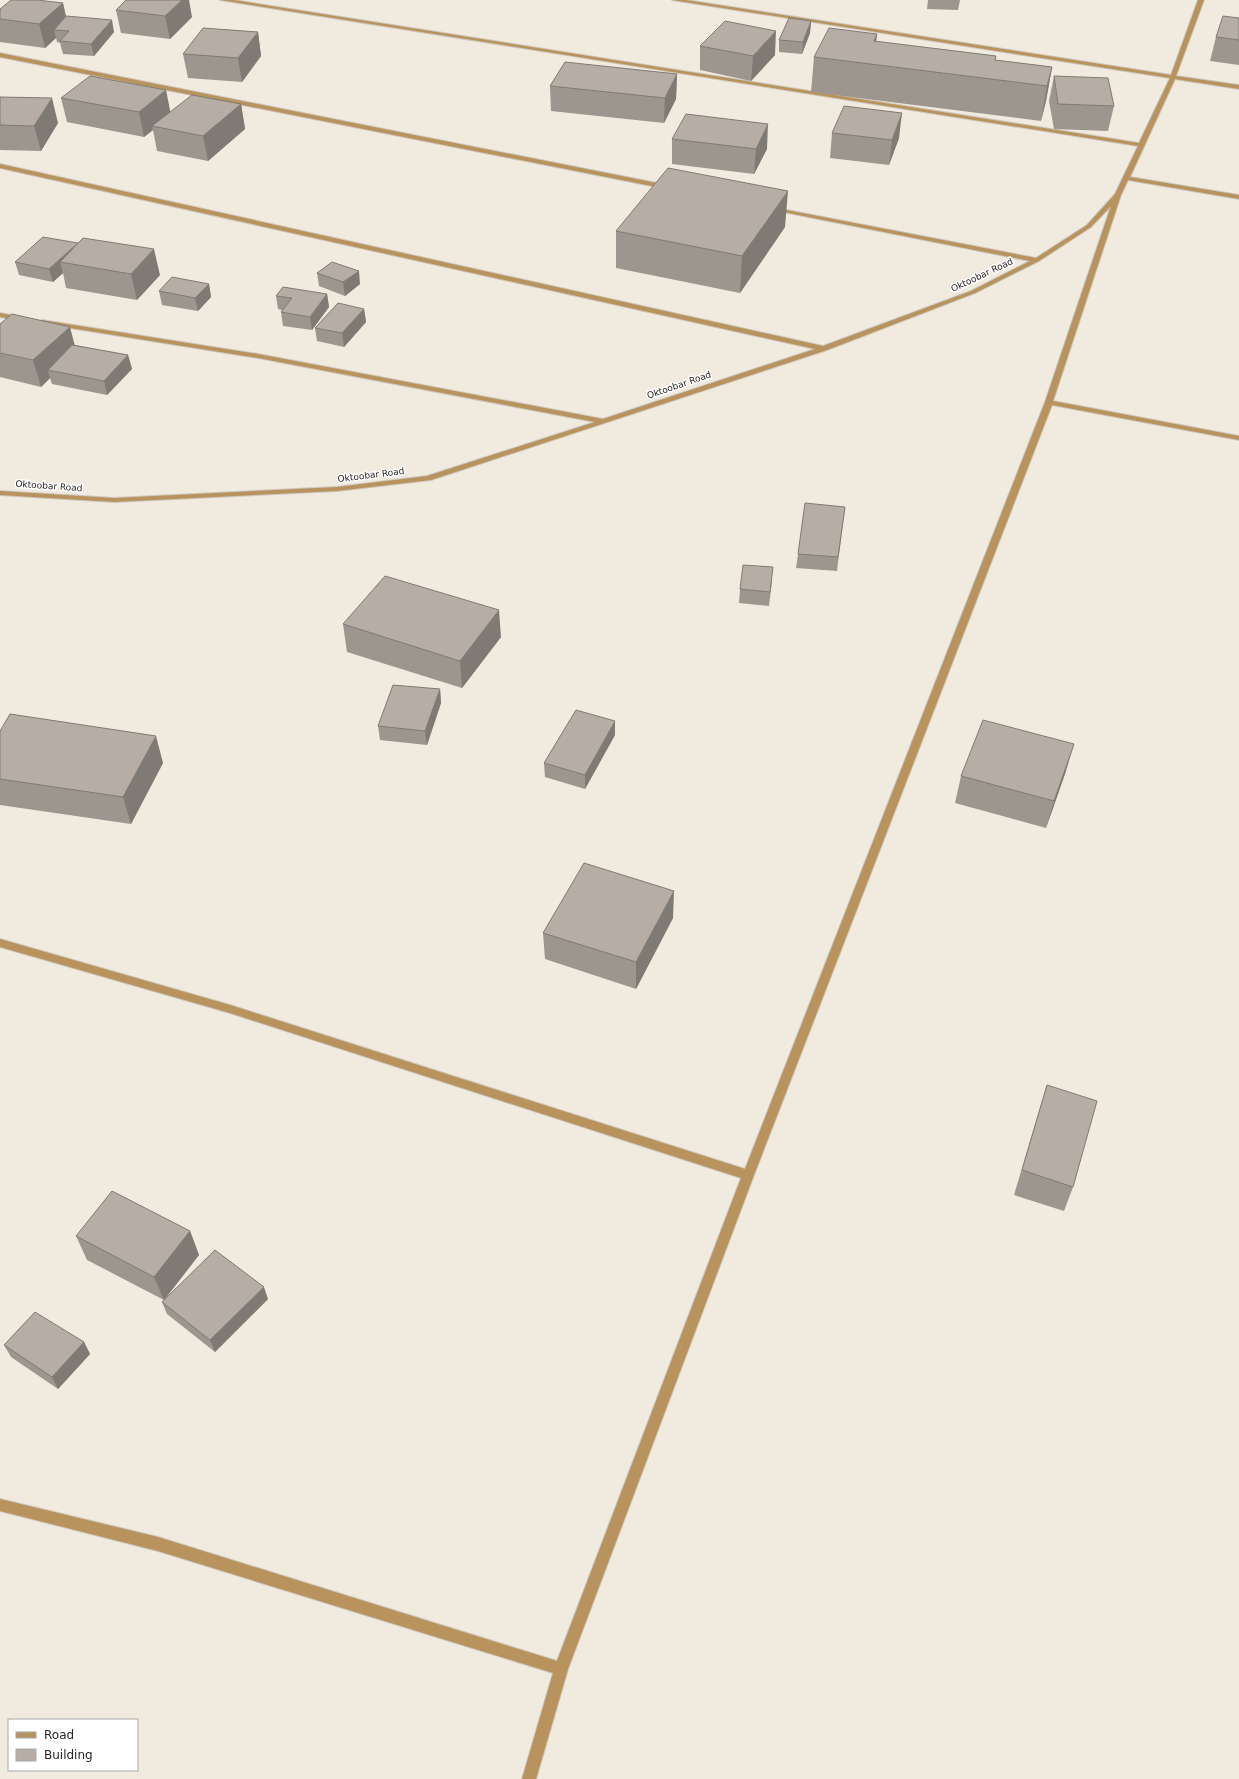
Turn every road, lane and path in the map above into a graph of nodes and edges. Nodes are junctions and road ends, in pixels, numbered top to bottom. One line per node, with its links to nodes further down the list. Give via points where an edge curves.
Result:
1 (223, 0): 7 (street)
2 (675, 0): 5 (street)
3 (1201, 0): 5 (street, Oktoobar Road)
4 (0, 55): 10 (street)
5 (1173, 77): 6 (street); 7 (street, Oktoobar Road)
6 (1239, 87)
7 (1141, 145): 9 (street, Oktoobar Road)
8 (0, 166): 16 (street)
9 (1126, 178): 11 (street, Oktoobar Road); 12 (street)
10 (671, 188)
11 (1118, 195): 14 (street, Oktoobar Road, via 1089,226); 17 (street)
12 (1239, 197)
13 (764, 206): 14 (street)
14 (1038, 260): 16 (street, Oktoobar Road, via 973,292)
15 (0, 315): 18 (street, via 258,356)
16 (824, 348): 18 (street, Oktoobar Road)
17 (1049, 402): 19 (street); 22 (street)
18 (604, 421): 20 (street, Oktoobar Road, via 428,478 337,489 114,500)
19 (1239, 438)
20 (0, 493)
21 (0, 943): 22 (street, via 238,1012)
22 (748, 1175): 24 (street)
23 (0, 1505): 24 (street, via 158,1544)
24 (561, 1669): 25 (street)
25 (529, 1779)

